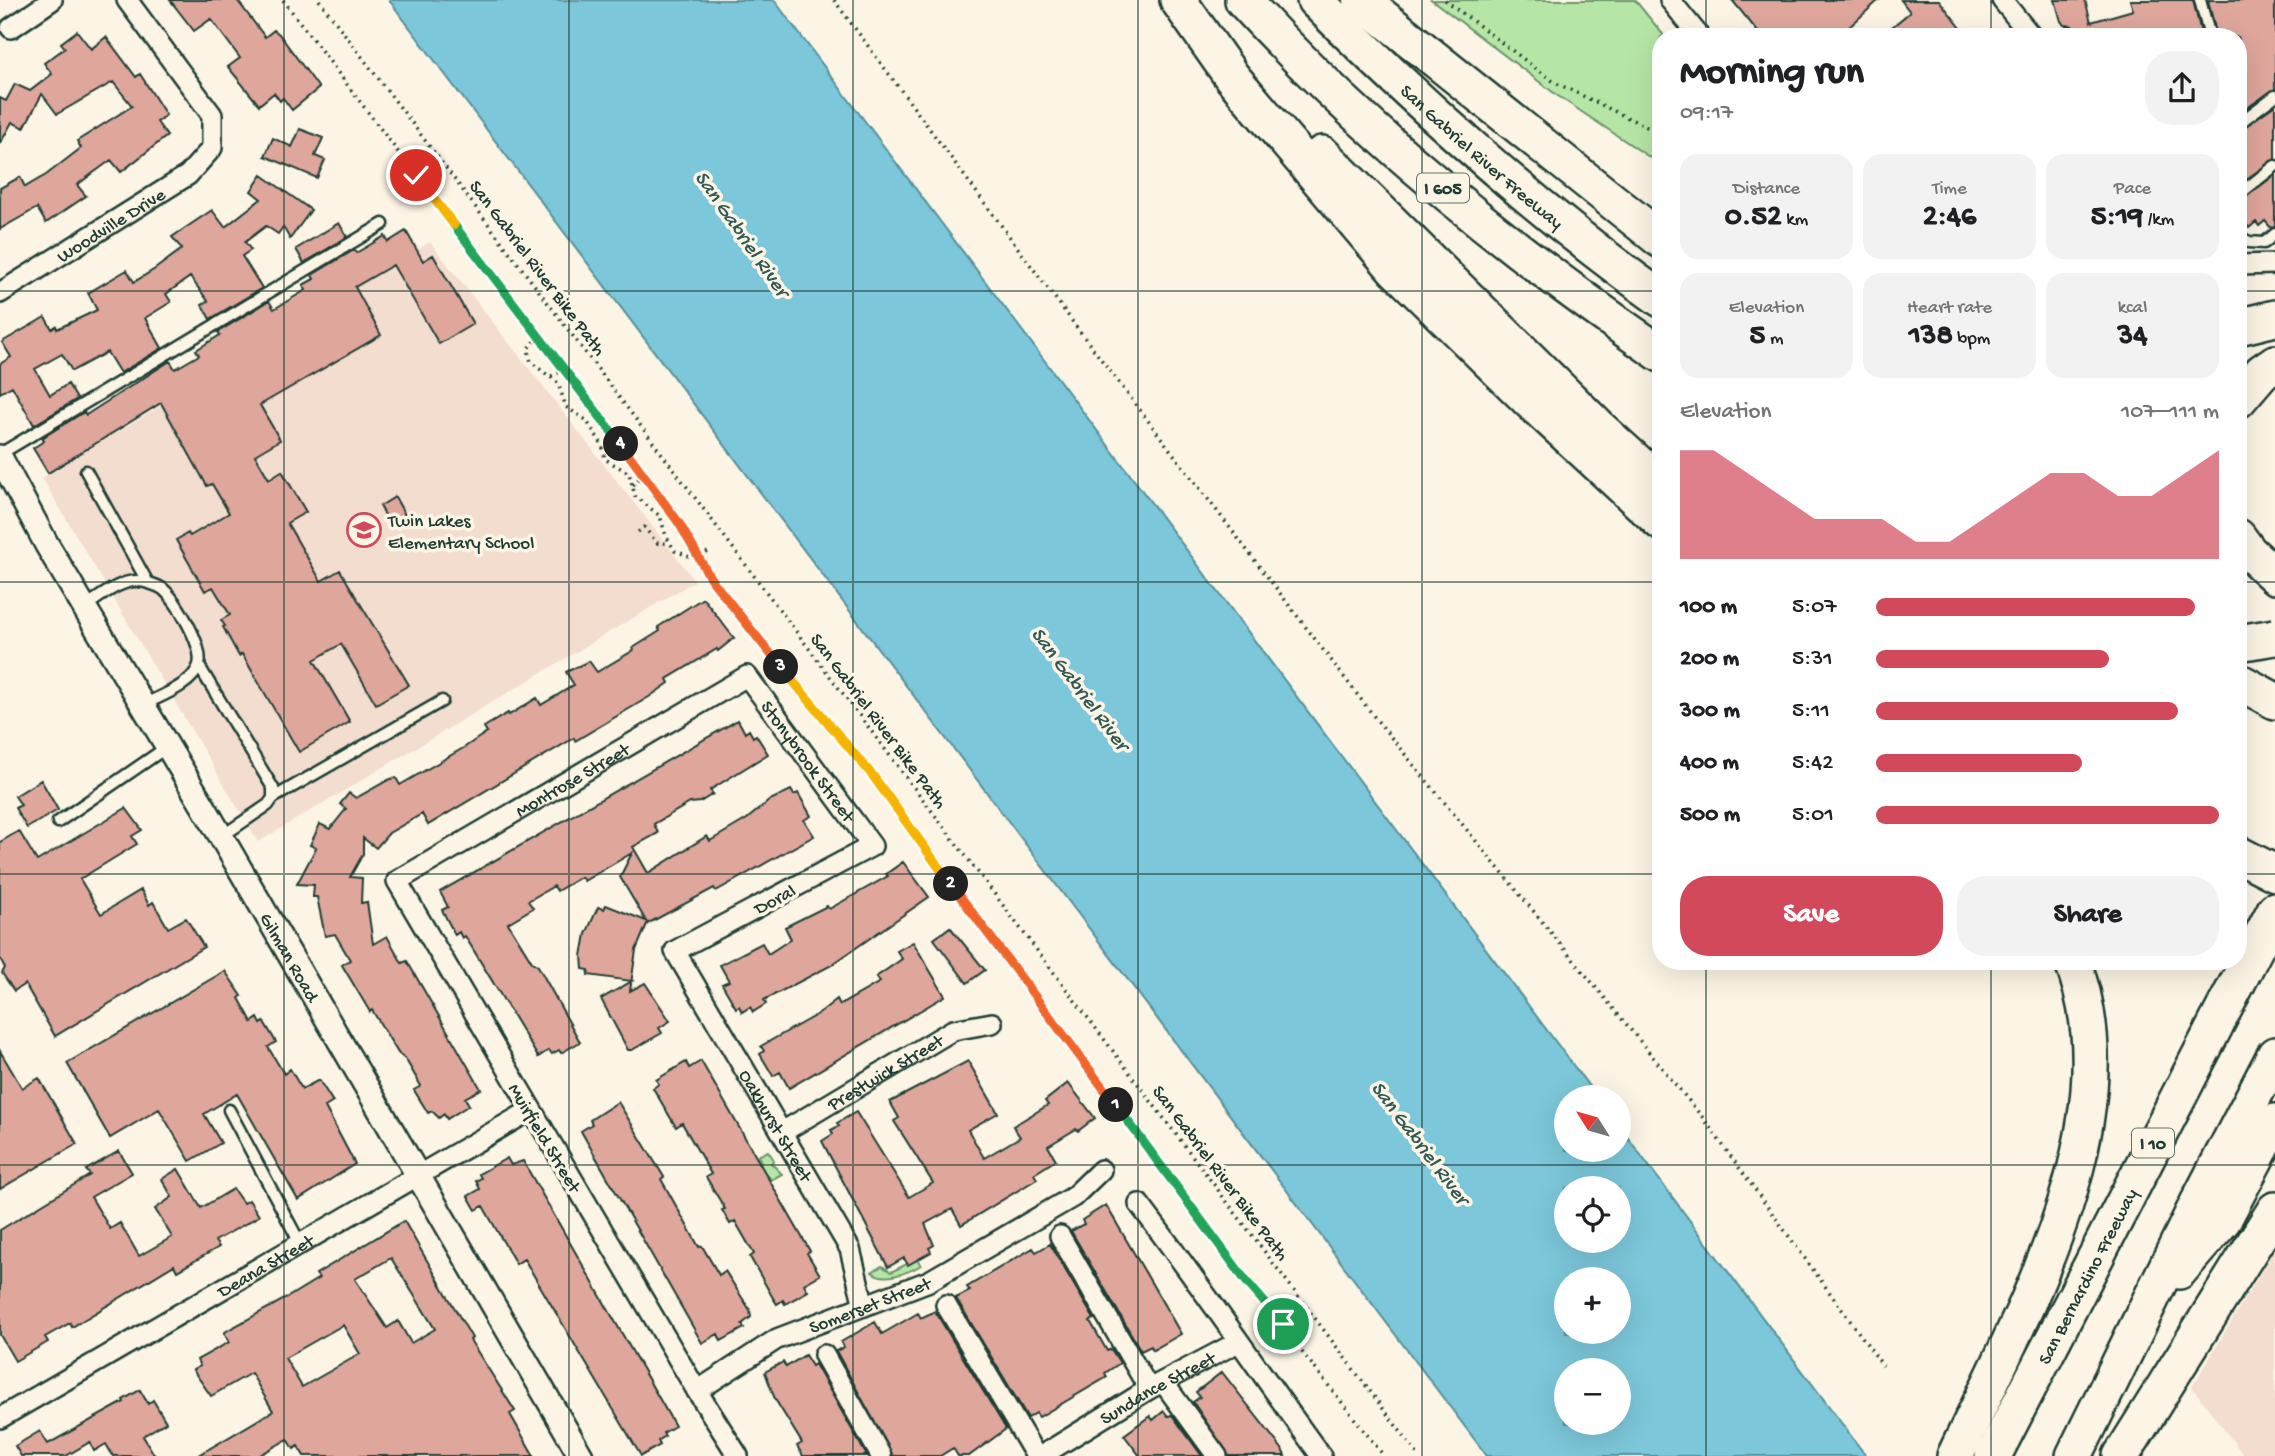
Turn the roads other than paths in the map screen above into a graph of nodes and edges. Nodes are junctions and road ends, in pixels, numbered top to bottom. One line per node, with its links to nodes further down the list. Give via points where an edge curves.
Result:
1 (52, 0): 10 (street)
2 (127, 0): 27 (street, Woodville Drive, via 212,116 212,148 188,175)
3 (1243, 0): 31 (highway, I 605, via 1362,116 1478,219)
4 (1315, 0): 26 (highway, San Gabriel River Freeway / I 605, via 1390,75 1507,179)
5 (1362, 0): 17 (highway)
6 (1670, 0): 11 (street)
7 (2003, 0): 12 (street)
8 (2200, 0): 13 (lane)
9 (1184, 7): 36 (highway, via 1329,161); 37 (highway, via 1232,77 1395,269)
10 (11, 28)
11 (1693, 28)
12 (2025, 28)
13 (2208, 28)
14 (2275, 96): 15 (lane)
15 (2247, 117)
16 (2275, 166): 18 (lane)
17 (1572, 168): 19 (highway); 21 (highway)
18 (2247, 188)
19 (1652, 217)
20 (383, 224): 34 (lane)
21 (1652, 233)
22 (2275, 234): 23 (lane, via 2264,243)
23 (2247, 241)
24 (2275, 264): 25 (street)
25 (2247, 265)
26 (1652, 292)
27 (0, 293)
28 (2275, 317): 29 (highway); 30 (highway)
29 (2247, 319)
30 (2247, 325)
31 (1652, 348)
32 (2275, 363): 33 (highway)
33 (2247, 390)
34 (0, 455): 43 (street, Gilman Road)
35 (86, 471): 41 (lane)
36 (1652, 476)
37 (1652, 514)
38 (2247, 549): 39 (highway)
39 (2275, 576)
40 (2247, 577): 42 (highway)
41 (148, 583): 43 (lane, via 136,580 119,586); 48 (lane, via 163,589 180,612 200,648)
42 (2275, 591)
43 (84, 607): 53 (street, Gilman Road)
44 (2247, 633): 47 (highway)
45 (2275, 637): 46 (highway, bridge)
46 (2247, 642)
47 (2275, 648)
48 (199, 666): 53 (lane, via 189,679); 55 (lane, via 273,788)
49 (747, 676): 58 (street, Stonybrook Street); 61 (street, Montrose Street)
50 (2247, 686): 52 (highway)
51 (442, 701): 55 (lane)
52 (2275, 701)
53 (142, 705): 54 (street, Gilman Road)
54 (167, 747): 56 (lane); 57 (street, Gilman Road)
55 (273, 798): 57 (lane)
56 (58, 822)
57 (221, 836): 74 (street, Gilman Road)
58 (872, 846): 63 (street, Doral)
59 (2247, 859): 60 (highway)
60 (2275, 873)
61 (397, 881): 70 (street, Muirfield Street)
62 (2275, 910): 64 (highway, San Bernardino Freeway / I 10)
63 (675, 951): 72 (street, Oakhurst Street)
64 (2247, 964)
65 (2074, 970): 95 (highway, via 2088,1025 2090,1084 2076,1176 2008,1344)
66 (2244, 970): 96 (highway, San Bernardino Freeway / I 10)
67 (992, 1023): 72 (street, Prestwick Street, via 953,1030)
68 (2275, 1055): 81 (highway)
69 (229, 1110): 78 (lane)
70 (531, 1111): 74 (street, Deana Street); 85 (street, Muirfield Street)
71 (2275, 1122): 81 (highway, via 2222,1220)
72 (783, 1131): 80 (street, Oakhurst Street, via 850,1249)
73 (1101, 1170): 80 (street, Somerset Street, via 1073,1197 929,1281)
74 (417, 1174): 78 (street, Deana Street); 89 (street, Gilman Road)
75 (1139, 1204): 82 (street)
76 (2275, 1210): 97 (highway)
77 (1060, 1236): 84 (street)
78 (300, 1243): 86 (street, Deana Street)
79 (946, 1305): 91 (street)
80 (864, 1306): 85 (street, Somerset Street, via 777,1339)
81 (2147, 1308): 87 (highway)
82 (1238, 1342): 84 (street, Sundance Street); 94 (street)
83 (824, 1355): 90 (street)
84 (1156, 1386): 92 (street, Sundance Street); 93 (street)
85 (697, 1391): 88 (street)
86 (0, 1418)
87 (2078, 1448)
88 (734, 1455)
89 (581, 1456)
90 (881, 1456)
91 (1036, 1456)
92 (1041, 1456)
93 (1217, 1456)
94 (1321, 1456)
95 (1955, 1456)
96 (1993, 1456)
97 (2121, 1456)

